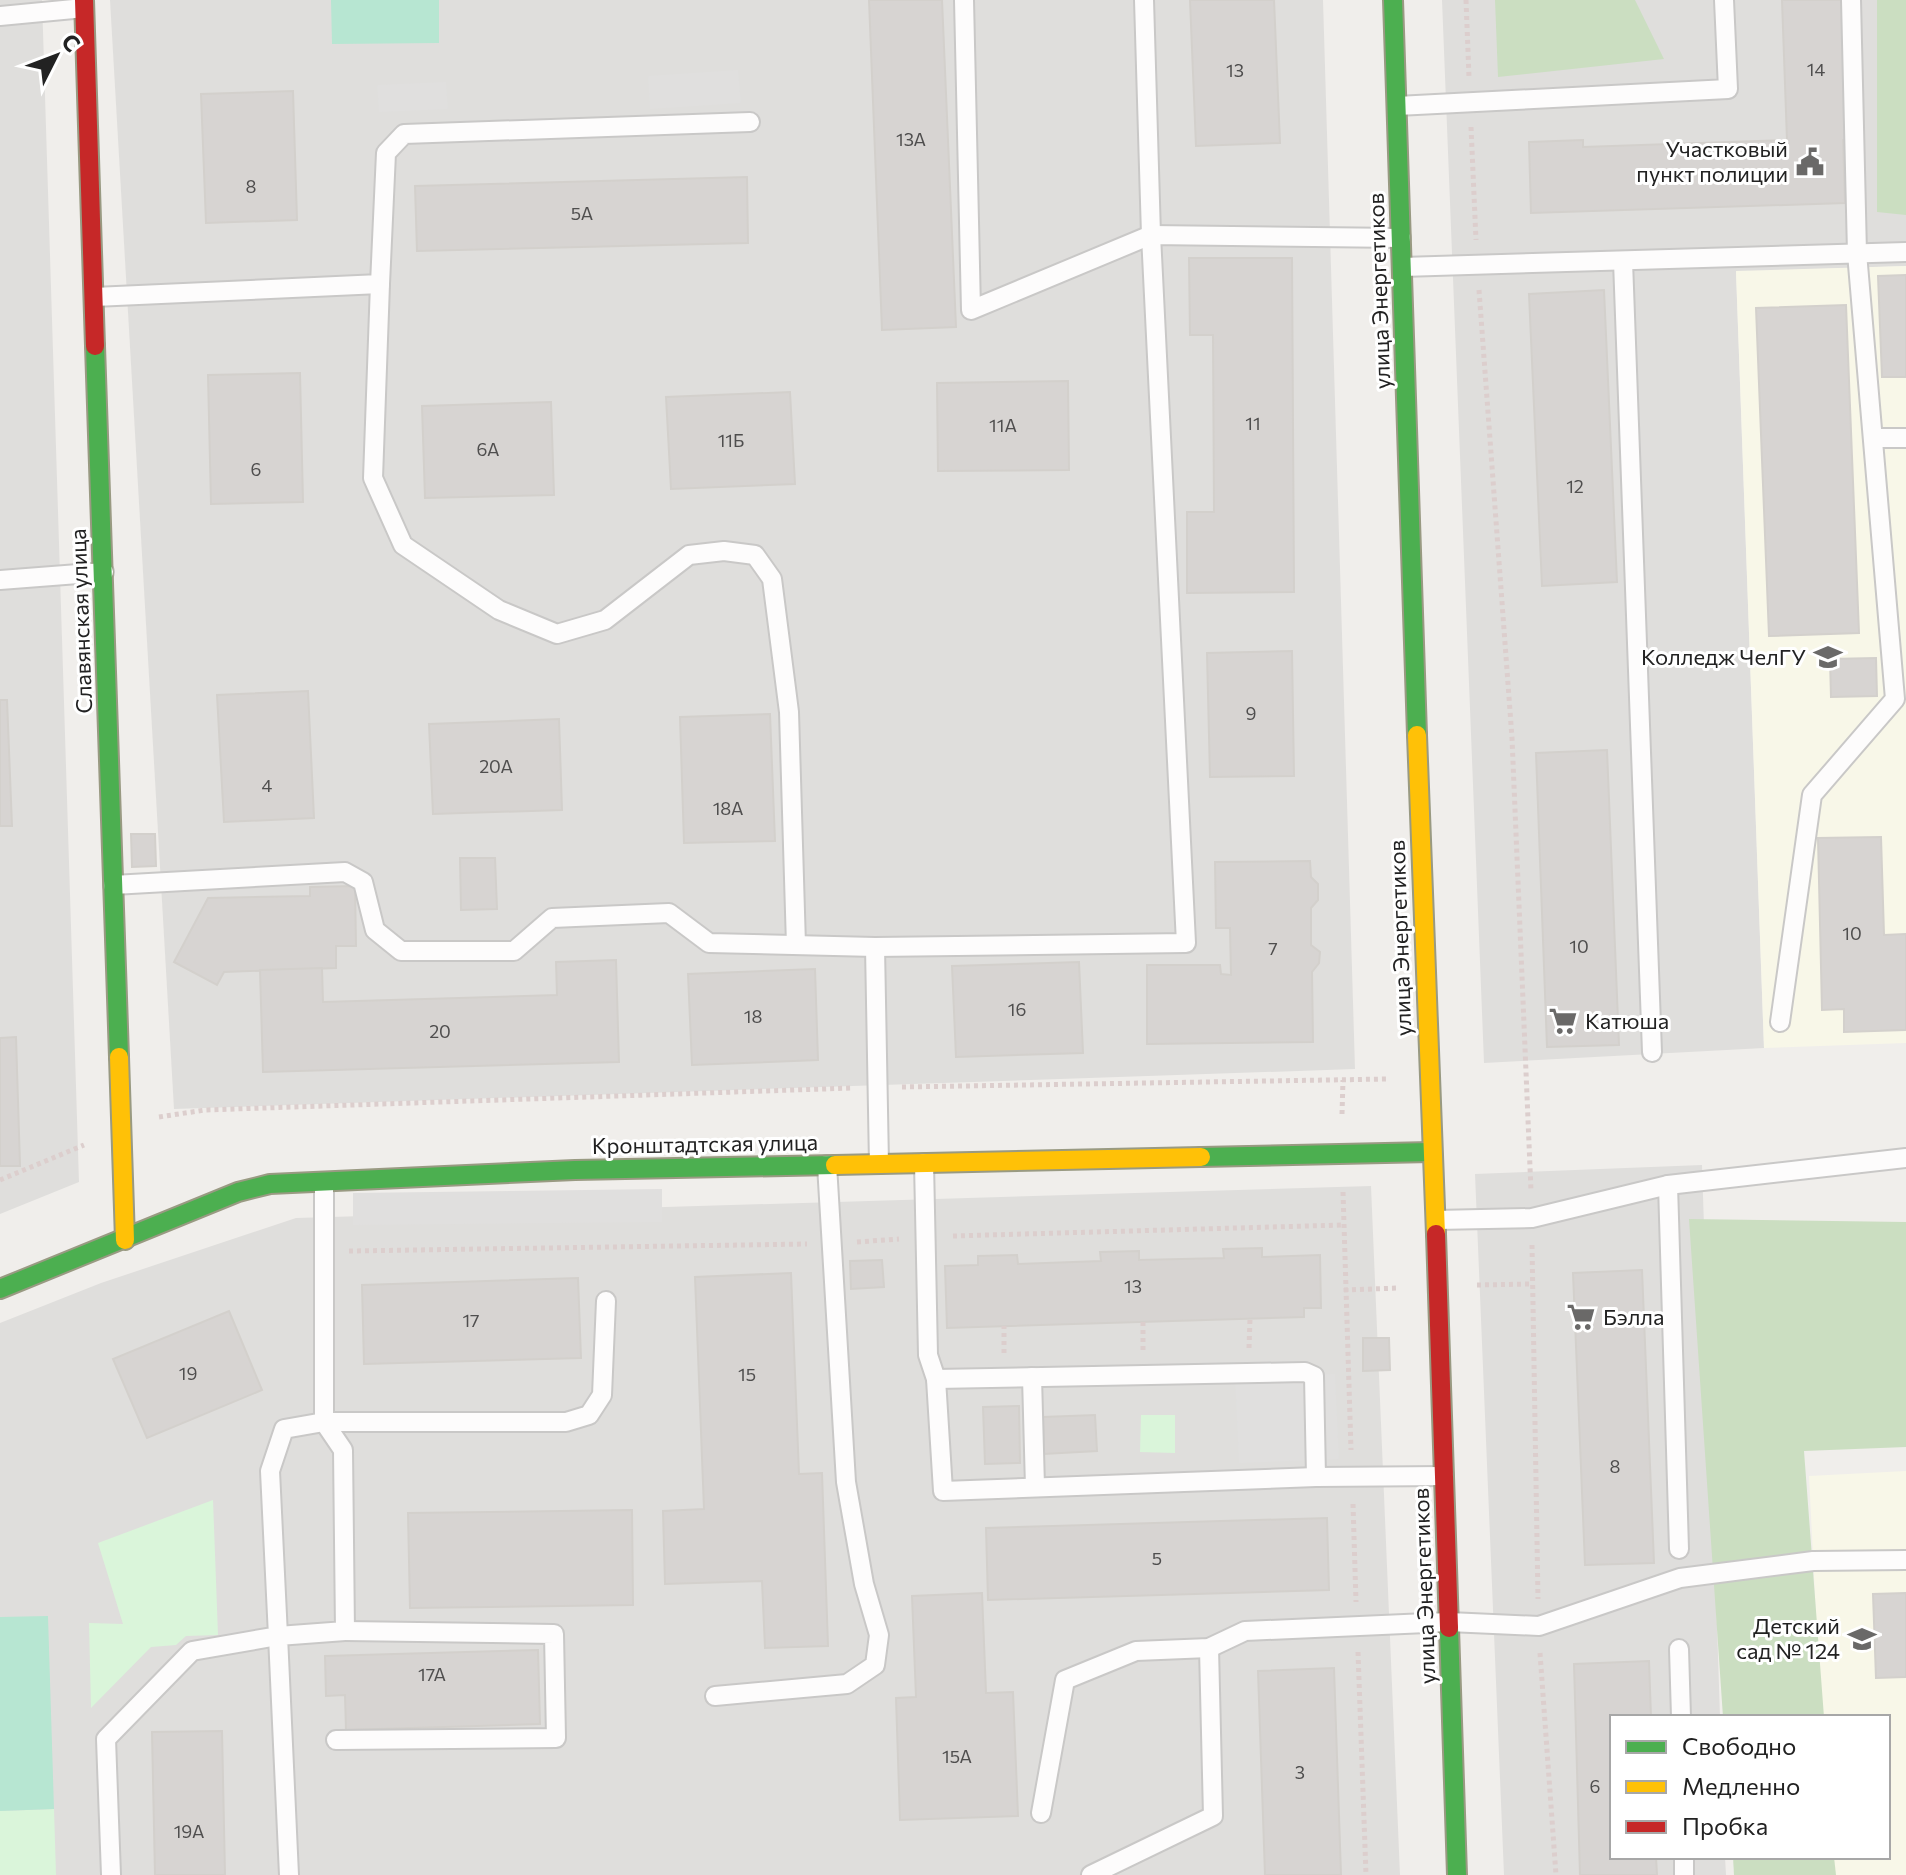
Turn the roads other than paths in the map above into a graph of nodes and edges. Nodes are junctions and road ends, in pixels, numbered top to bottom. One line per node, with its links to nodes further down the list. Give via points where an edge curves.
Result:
1 (964, 0): 10 (lane, via 971,310)
2 (1144, 0): 10 (lane)
3 (1393, 0): 8 (street, улица Энергетиков)
4 (1724, 0): 8 (lane, via 1728,89)
5 (1851, 0): 13 (lane)
6 (84, 4): 7 (lane); 17 (street, Славянская улица)
7 (0, 16)
8 (1397, 106): 11 (street, улица Энергетиков)
9 (750, 122): 16 (lane, via 404,134 386,153)
10 (1151, 235): 11 (lane); 24 (lane, via 1186,943)
11 (1401, 238): 15 (street, улица Энергетиков)
12 (1906, 252): 13 (lane)
13 (1857, 253): 14 (lane); 18 (lane)
14 (1623, 261): 15 (lane); 26 (lane)
15 (1402, 267): 27 (street, улица Энергетиков)
16 (380, 284): 17 (lane); 23 (lane, via 373,478 403,545 499,610 557,634 605,620 689,555 755,555 772,579 789,712)
17 (94, 297): 20 (street, Славянская улица)
18 (1873, 438): 19 (lane); 25 (lane, via 1895,699 1812,795)
19 (1906, 438)
20 (104, 572): 21 (lane); 22 (street, Славянская улица)
21 (0, 580)
22 (113, 885): 23 (lane, via 345,872 363,882 375,930 401,951 514,951 552,918 669,913 709,943); 35 (street, Славянская улица)
23 (796, 945): 24 (lane)
24 (875, 947): 30 (lane)
25 (1780, 1022)
26 (1652, 1052)
27 (1431, 1152): 29 (street, Кронштадтская улица); 34 (street, улица Энергетиков)
28 (1906, 1158): 33 (lane)
29 (924, 1163): 30 (street, Кронштадтская улица); 39 (lane, via 928,1355)
30 (879, 1164): 31 (street, Кронштадтская улица)
31 (827, 1165): 32 (street, Кронштадтская улица); 51 (lane, via 846,1482 879,1635 875,1665 847,1684)
32 (324, 1182): 35 (street, Кронштадтская улица, via 270,1184 238,1192); 40 (lane)
33 (1668, 1185): 34 (lane, via 1532,1218); 44 (lane)
34 (1436, 1220): 41 (street, улица Энергетиков)
35 (125, 1240): 36 (street, Кронштадтская улица)
36 (0, 1289)
37 (606, 1301): 40 (lane, via 602,1395 589,1415 566,1422)
38 (1032, 1377): 39 (lane); 42 (lane, via 1305,1372 1314,1376); 43 (lane)
39 (936, 1379): 43 (lane, via 943,1491)
40 (324, 1422): 47 (lane, via 343,1450); 48 (lane, via 284,1429 270,1471)
41 (1444, 1476): 42 (lane); 46 (street, улица Энергетиков)
42 (1316, 1477): 43 (lane)
43 (1035, 1487)
44 (1679, 1549)
45 (1906, 1560): 46 (lane, via 1813,1561 1680,1578 1539,1626)
46 (1449, 1622): 49 (lane, via 1245,1631); 58 (street, улица Энергетиков)
47 (345, 1631): 48 (lane); 53 (lane, via 554,1634 556,1738)
48 (278, 1636): 55 (lane, via 192,1651 106,1739); 56 (lane)
49 (1209, 1648): 54 (lane, via 1136,1651 1065,1680); 57 (lane, via 1213,1816)
50 (1679, 1649): 52 (lane)
51 (715, 1696)
52 (1681, 1715)
53 (336, 1740)
54 (1041, 1813)
55 (111, 1875)
56 (289, 1875)
57 (1091, 1875)
58 (1457, 1875)

